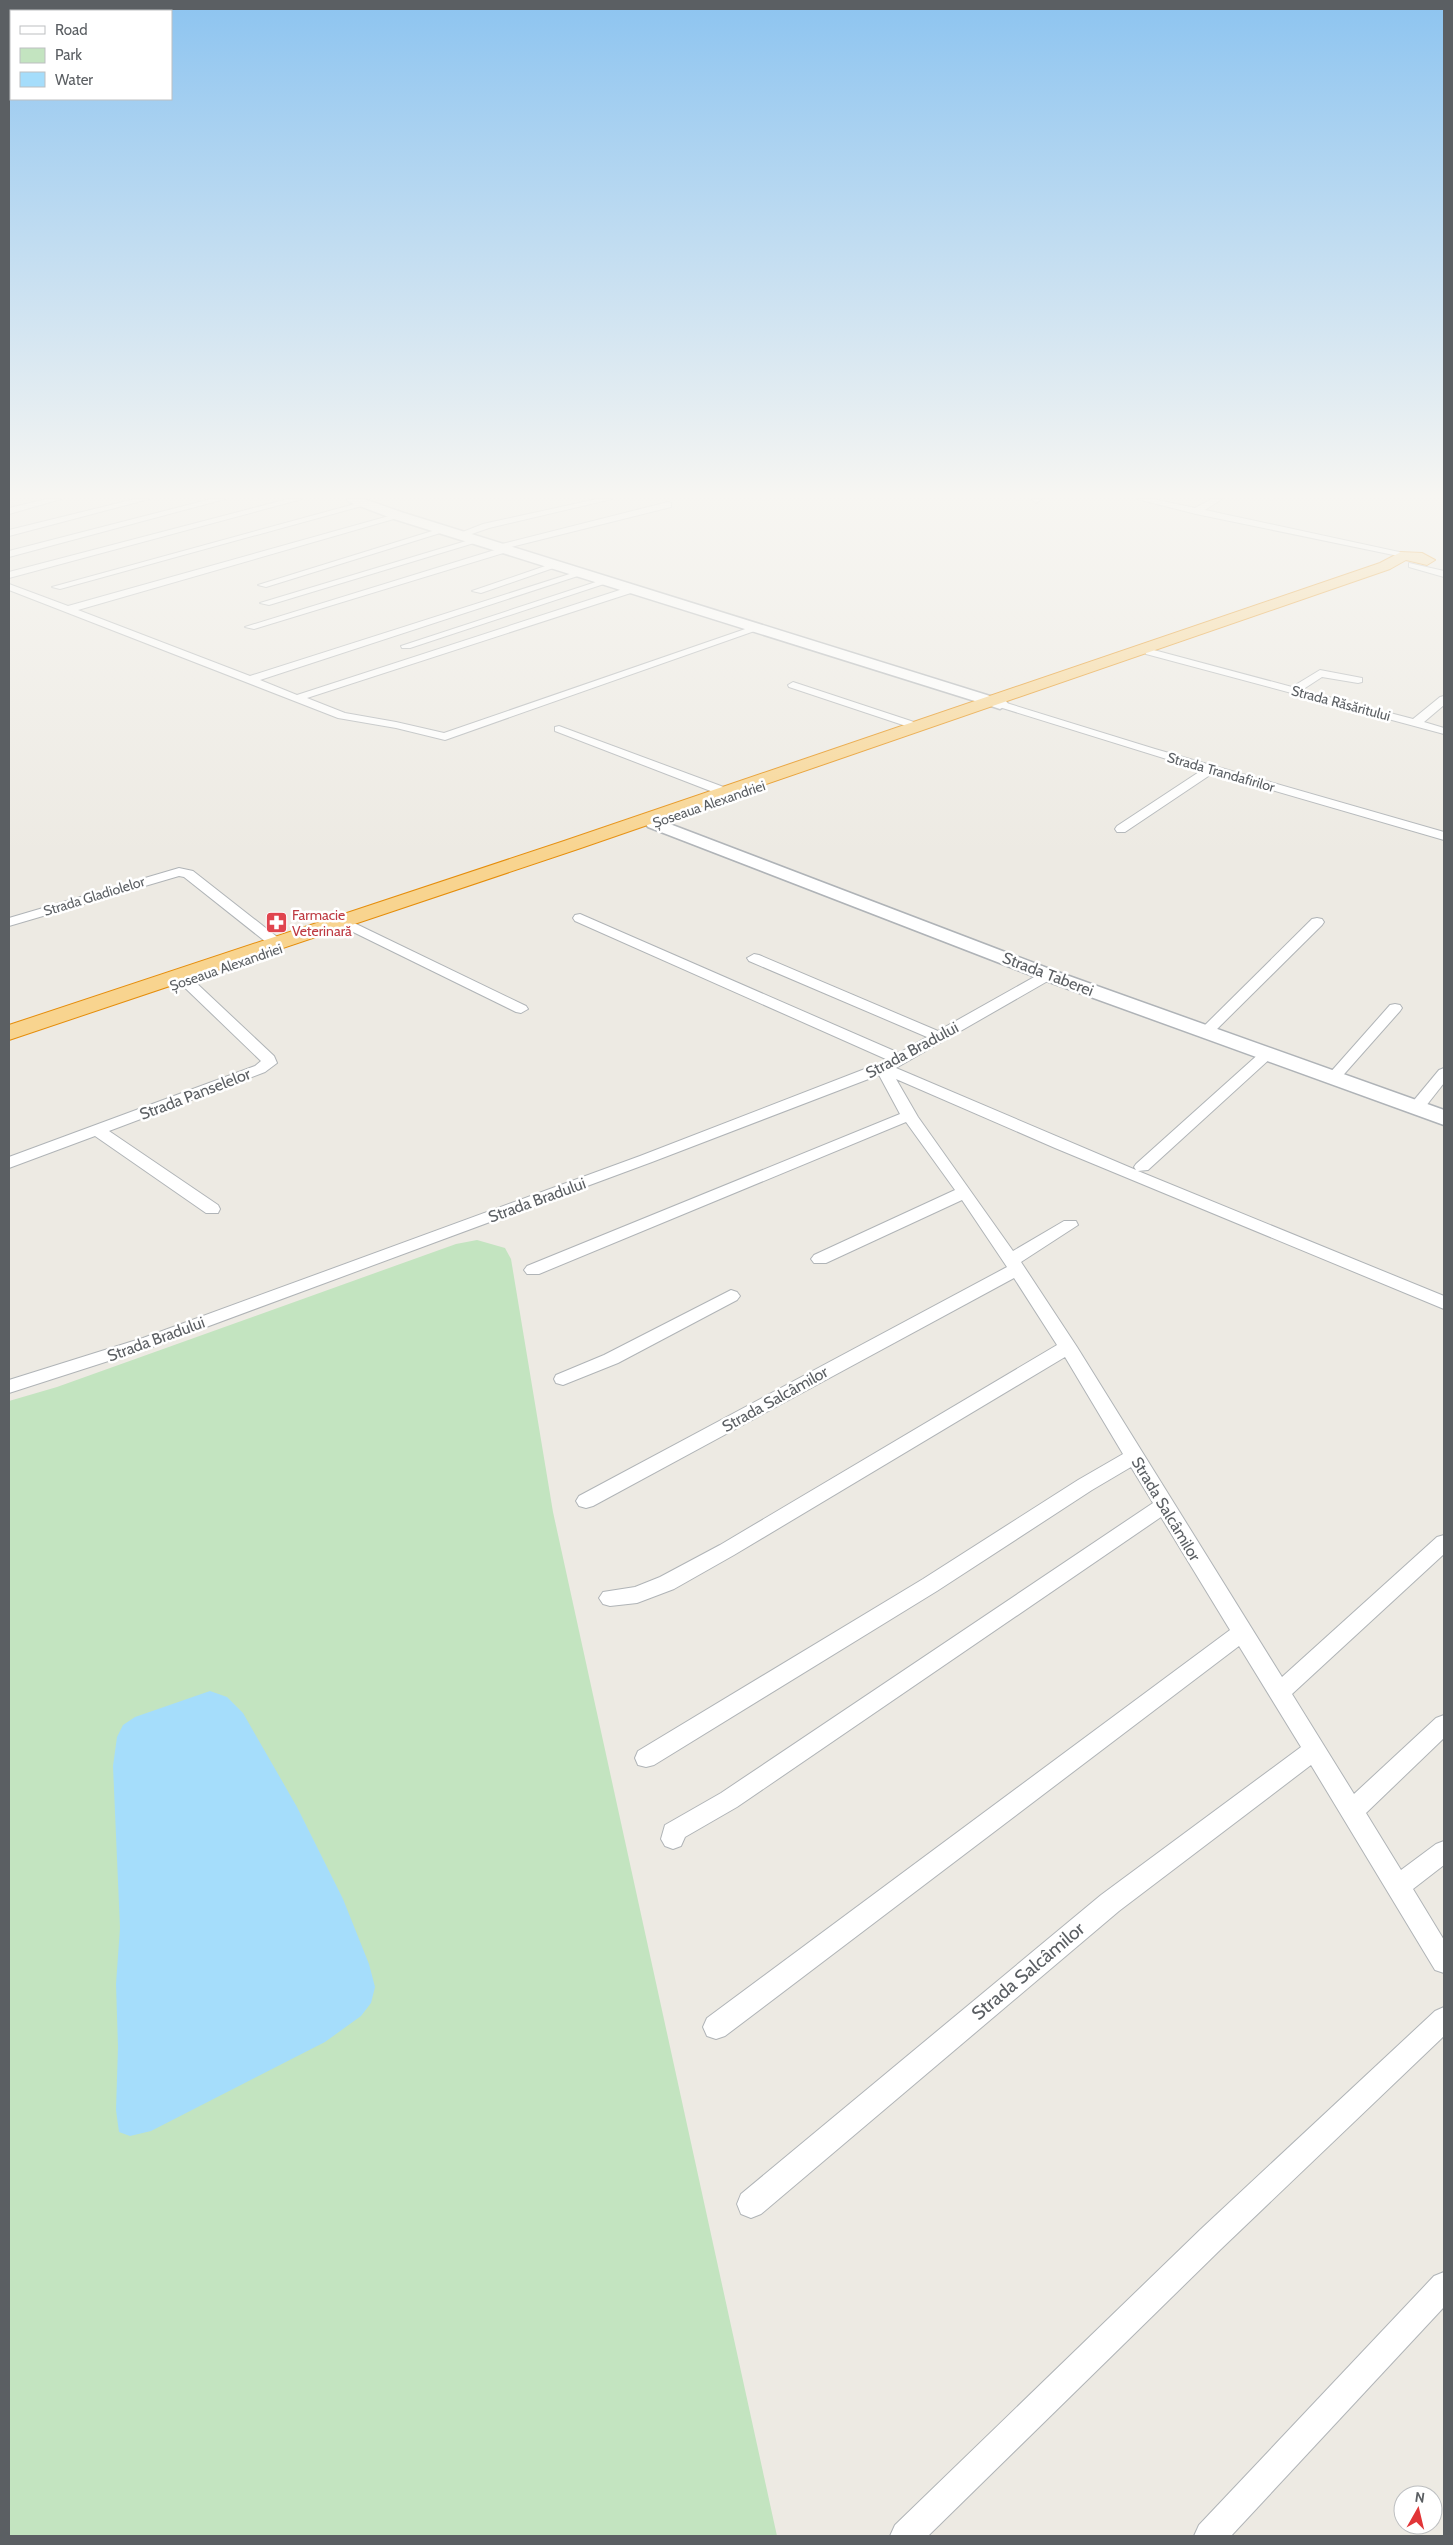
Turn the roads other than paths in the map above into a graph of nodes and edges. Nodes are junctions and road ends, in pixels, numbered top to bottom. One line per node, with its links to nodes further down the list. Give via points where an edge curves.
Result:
1 (87, 618): 13 (street)
2 (282, 618): 9 (street)
3 (443, 618): 13 (street)
4 (494, 618): 11 (street)
5 (544, 618): 17 (street)
6 (725, 618): 10 (street)
7 (1243, 618): 19 (highway, Șoseaua Alexandriei)
8 (1247, 618): 12 (highway, Șoseaua Alexandriei)
9 (250, 628)
10 (758, 628): 17 (street, via 445,738 342,716); 19 (street)
11 (406, 646)
12 (1150, 652): 16 (street, Strada Răsăritului); 19 (highway, Șoseaua Alexandriei)
13 (250, 680): 17 (street)
14 (1358, 680): 16 (street, via 1320,673)
15 (793, 685): 21 (street)
16 (1294, 690): 20 (street, Strada Răsăritului)
17 (297, 698)
18 (1444, 699): 20 (street)
19 (995, 703): 21 (highway, Șoseaua Alexandriei); 24 (street, Strada Trandafirilor); 26 (highway, Șoseaua Alexandriei)
20 (1416, 723): 23 (street, Strada Răsăritului)
21 (916, 726): 25 (highway, Șoseaua Alexandriei)
22 (559, 729): 25 (street)
23 (1444, 730)
24 (1211, 769): 27 (street); 28 (street, Strada Trandafirilor)
25 (726, 792): 33 (highway, Șoseaua Alexandriei)
26 (654, 823): 31 (highway, Șoseaua Alexandriei); 35 (street, Strada Taberei)
27 (1121, 829)
28 (1444, 836)
29 (580, 918): 44 (street)
30 (9, 922): 33 (street, Strada Gladiolelor, via 179,872 188,874)
31 (352, 926): 36 (highway, Șoseaua Alexandriei); 38 (street)
32 (1317, 928): 40 (street)
33 (276, 943): 39 (highway, Șoseaua Alexandriei)
34 (754, 958): 41 (street)
35 (1048, 975): 40 (street, Strada Taberei); 41 (street, Strada Bradului)
36 (186, 981): 42 (highway, Șoseaua Alexandriei); 50 (street, Strada Panselelor, via 269,1059 269,1063)
37 (1395, 1008): 46 (street)
38 (521, 1009)
39 (9, 1033)
40 (1210, 1034): 43 (street, Strada Taberei)
41 (939, 1037): 44 (street, Strada Bradului)
42 (9, 1040)
43 (1267, 1054): 46 (street, Strada Taberei); 52 (street)
44 (891, 1063): 48 (street, Strada Salcâmilor, via 889,1080); 60 (street, via 1061,1146); 63 (street, Strada Bradului, via 628,1166 149,1342)
45 (1444, 1073): 47 (street)
46 (1333, 1078): 47 (street, Strada Taberei)
47 (1416, 1108): 49 (street, Strada Taberei)
48 (910, 1115): 53 (street, Strada Salcâmilor); 58 (street)
49 (1444, 1118)
50 (98, 1131): 51 (street, Strada Panselelor); 54 (street)
51 (9, 1163)
52 (1142, 1167)
53 (965, 1192): 56 (street); 57 (street, Strada Salcâmilor)
54 (212, 1208)
55 (1070, 1225): 57 (street)
56 (820, 1259)
57 (1014, 1265): 61 (street, Strada Salcâmilor); 65 (street, Strada Salcâmilor)
58 (534, 1270)
59 (730, 1296): 62 (street, via 611,1358)
60 (1444, 1303)
61 (1068, 1347): 64 (street, Strada Salcâmilor); 68 (street, via 667,1583 637,1595)
62 (563, 1379)
63 (9, 1387)
64 (1134, 1457): 66 (street, Strada Salcâmilor); 73 (street, via 1085,1485 930,1586)
65 (586, 1501)
66 (1163, 1506): 69 (street, Strada Salcâmilor); 75 (street, via 737,1794 673,1832)
67 (1444, 1542): 70 (street)
68 (610, 1598)
69 (1241, 1633): 70 (street, Strada Salcâmilor); 80 (street)
70 (1279, 1693): 72 (street, Strada Salcâmilor)
71 (1444, 1724): 74 (street)
72 (1314, 1750): 74 (street, Strada Salcâmilor); 81 (street, Strada Salcâmilor, via 1110,1903)
73 (646, 1758)
74 (1352, 1811): 77 (street, Strada Salcâmilor)
75 (672, 1839)
76 (1444, 1851): 77 (street)
77 (1399, 1886): 78 (street, Strada Salcâmilor)
78 (1444, 1962)
79 (1444, 2019): 83 (street, via 1211,2239)
80 (716, 2027)
81 (751, 2204)
82 (1444, 2286): 84 (street)
83 (906, 2536)
84 (1210, 2536)

